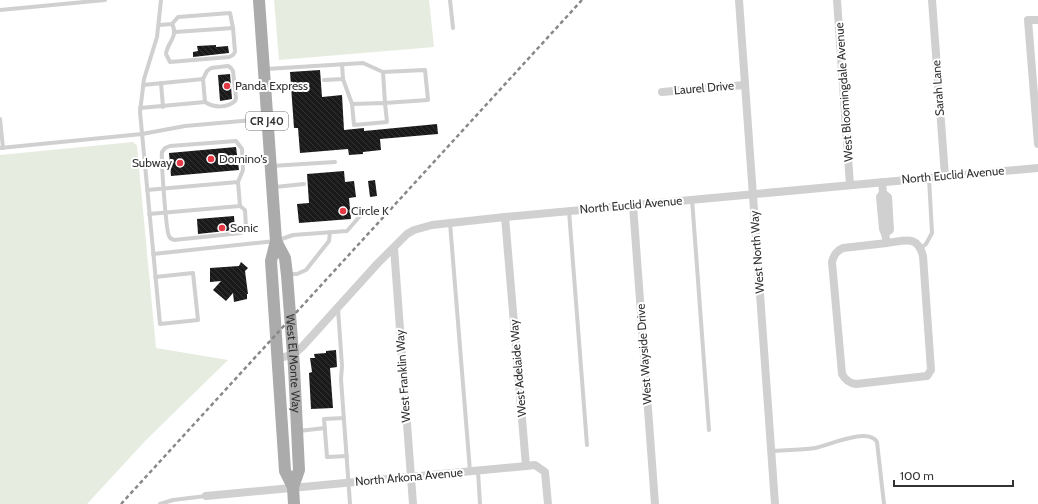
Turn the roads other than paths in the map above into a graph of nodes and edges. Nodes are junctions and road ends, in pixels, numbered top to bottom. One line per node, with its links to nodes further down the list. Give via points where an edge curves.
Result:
1 (105, 0): 8 (lane)
2 (161, 0): 10 (lane)
3 (259, 0): 16 (main road, West El Monte Way / CR J40)
4 (450, 0): 13 (lane)
5 (739, 0): 23 (street, West North Way)
6 (837, 0): 44 (street, West Bloomingdale Avenue)
7 (932, 0): 39 (street, Sarah Lane)
8 (0, 10)
9 (1038, 20): 34 (street, via 1028,20)
10 (159, 24): 11 (lane); 22 (lane)
11 (172, 24): 12 (lane, via 178,17 229,13); 14 (lane)
12 (233, 28): 14 (lane); 14 (lane, via 235,52 231,56 173,63 168,60 166,54)
13 (453, 28)
14 (175, 32)
15 (342, 64): 16 (lane); 17 (lane, via 363,63); 19 (lane)
16 (264, 69): 30 (main road, West El Monte Way / CR J40)
17 (383, 72): 26 (lane); 26 (lane, via 426,70 428,100)
18 (203, 79): 21 (lane); 25 (lane); 25 (lane, via 211,68 230,67 233,71 235,101 230,105 215,106)
19 (343, 79): 20 (lane); 27 (lane)
20 (324, 80)
21 (161, 83): 22 (lane); 28 (lane)
22 (143, 85): 29 (lane)
23 (745, 85): 24 (street, Laurel Drive); 48 (street, West North Way)
24 (662, 92)
25 (205, 102): 28 (lane)
26 (385, 103): 27 (lane); 27 (lane, via 387,122 354,125)
27 (352, 104)
28 (163, 107): 29 (lane)
29 (140, 108): 33 (lane)
30 (267, 118): 33 (lane, via 185,126); 37 (main road, West El Monte Way / CR J40)
31 (0, 119): 32 (lane)
32 (0, 129): 35 (lane)
33 (142, 134): 35 (lane); 47 (lane)
34 (1038, 144)
35 (1, 148)
36 (335, 162): 37 (lane)
37 (271, 166): 45 (main road, West El Monte Way / CR J40)
38 (1038, 168): 39 (street, North Euclid Avenue)
39 (945, 176): 40 (street, North Euclid Avenue)
40 (929, 177): 42 (street, North Euclid Avenue); 62 (lane, via 932,233)
41 (238, 182): 46 (lane); 46 (lane, via 243,170 242,149 236,141 170,146 165,148 162,154); 51 (lane)
42 (882, 182): 44 (street, North Euclid Avenue); 60 (street, via 883,193 880,197)
43 (304, 184): 45 (lane)
44 (850, 185): 48 (street, North Euclid Avenue)
45 (272, 187): 59 (main road, West El Monte Way / CR J40)
46 (164, 189): 47 (lane); 54 (lane)
47 (147, 190): 55 (lane)
48 (753, 194): 49 (street, North Euclid Avenue); 74 (street, West North Way)
49 (692, 199): 50 (street, North Euclid Avenue); 71 (lane)
50 (633, 205): 53 (street, North Euclid Avenue); 90 (street, West Wayside Drive)
51 (240, 206): 54 (lane); 54 (lane, via 246,213 246,227 242,232 174,240 169,236)
52 (366, 209): 58 (lane, via 347,231)
53 (569, 211): 56 (street, North Euclid Avenue); 73 (lane)
54 (166, 212): 55 (lane)
55 (149, 214): 63 (lane)
56 (505, 217): 57 (street, North Euclid Avenue); 76 (street, West Adelaide Way)
57 (450, 222): 61 (street, North Euclid Avenue, via 414,230); 77 (lane)
58 (330, 232): 59 (lane, via 293,235); 64 (lane, via 328,244 306,270)
59 (276, 241): 63 (lane); 64 (main road, West El Monte Way / CR J40, via 285,258); 68 (main road, West El Monte Way / CR J40, via 271,261)
60 (887, 243): 62 (street, via 912,241 917,242); 62 (street, via 843,248 834,255 832,262 842,374 850,383 917,378 927,376 931,370)
61 (394, 248): 66 (street, North Euclid Avenue); 78 (street, West Franklin Way)
62 (921, 248)
63 (153, 254): 65 (lane)
64 (287, 275): 67 (main road, West El Monte Way / CR J40)
65 (155, 277): 65 (lane, via 160,324 198,320 193,273)
66 (338, 308): 67 (street, North Euclid Avenue); 69 (lane)
67 (294, 354): 68 (street, North Euclid Avenue); 72 (main road, West El Monte Way / CR J40)
68 (277, 359): 80 (main road, West El Monte Way / CR J40, via 284,471)
69 (344, 418): 70 (lane, via 324,419); 75 (lane)
70 (325, 428): 72 (lane); 75 (lane, via 327,457)
71 (709, 430)
72 (298, 431): 80 (main road, West El Monte Way / CR J40, via 300,470)
73 (587, 445)
74 (771, 451): 91 (street, West North Way); 92 (lane, via 811,448 851,438 872,437 877,442)
75 (347, 456): 79 (lane)
76 (526, 466): 77 (street, North Arkona Avenue); 89 (street, via 535,465 544,472)
77 (474, 471): 78 (street, North Arkona Avenue); 88 (lane)
78 (411, 476): 79 (street, North Arkona Avenue); 87 (street, West Franklin Way)
79 (349, 482): 80 (street, North Arkona Avenue); 86 (lane)
80 (293, 487): 81 (street, North Arkona Avenue); 85 (main road, West El Monte Way / CR J40)
81 (206, 496): 82 (lane)
82 (184, 498): 83 (lane); 84 (lane)
83 (160, 504)
84 (185, 504)
85 (294, 504)
86 (350, 504)
87 (413, 504)
88 (480, 504)
89 (548, 504)
90 (655, 504)
91 (775, 504)
92 (884, 504)

